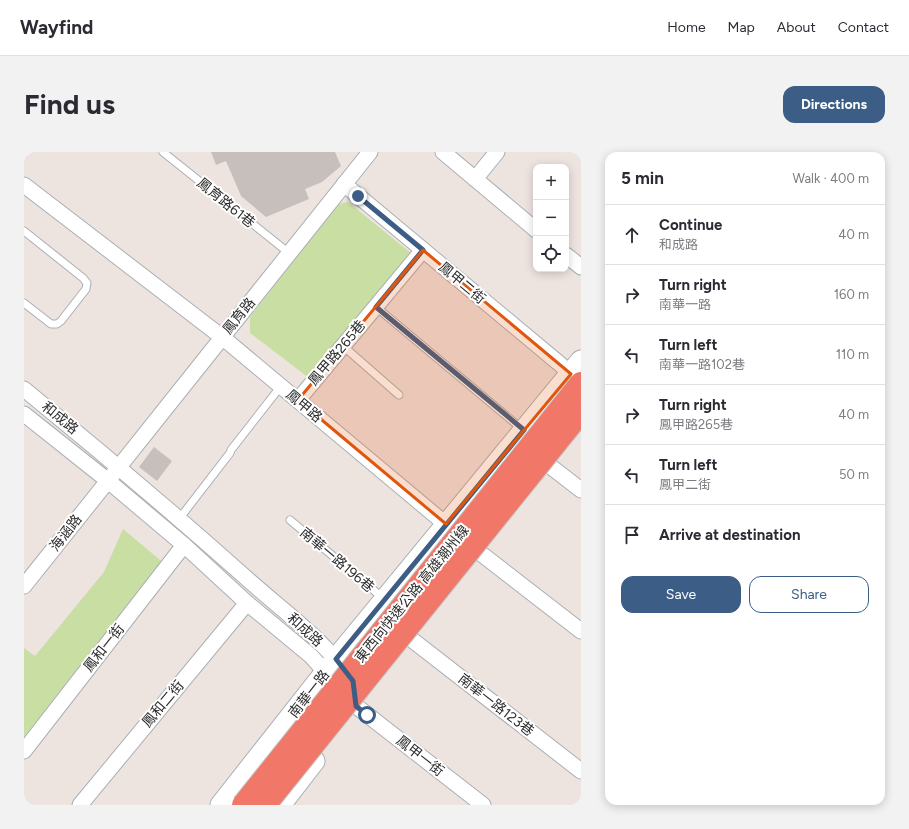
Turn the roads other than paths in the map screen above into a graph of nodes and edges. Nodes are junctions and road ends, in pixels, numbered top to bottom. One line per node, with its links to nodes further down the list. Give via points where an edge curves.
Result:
1 (163, 152): 11 (lane, 鳳育路61巷)
2 (370, 152): 6 (street, 鳳育路)
3 (443, 152): 5 (street)
4 (497, 152): 5 (street)
5 (475, 179): 8 (street)
6 (344, 184): 10 (street, 鳳甲二街); 11 (street, 鳳育路)
7 (24, 185): 16 (street, 鳳甲路)
8 (533, 227)
9 (24, 231): 14 (lane, via 87,283 86,289 57,324 51,324)
10 (423, 250): 15 (street, 鳳甲路265巷); 18 (street, 鳳甲二街)
11 (289, 253): 16 (street, 鳳育路)
12 (569, 257): 13 (street)
13 (581, 267)
14 (24, 303)
15 (376, 307): 17 (street, 鳳甲路265巷); 26 (lane)
16 (222, 337): 19 (street, 鳳甲路); 27 (street, 鳳育路)
17 (343, 346): 21 (lane); 22 (street, 鳳甲路265巷)
18 (578, 375): 26 (main road, 南華一路); 47 (highway, 東西向快速公路 高雄潮州線, bridge)
19 (281, 386): 22 (street, 鳳甲路); 31 (lane)
20 (24, 389): 27 (street, 和成路)
21 (398, 395)
22 (298, 400): 33 (street, 鳳甲路)
23 (581, 412): 48 (highway, 東西向快速公路 高雄潮州線, bridge)
24 (24, 414): 29 (street, 和成路)
25 (581, 429): 28 (main road)
26 (524, 430): 33 (main road, 南華一路)
27 (119, 466): 29 (street, 鳳育路); 31 (street, 和成路)
28 (550, 466): 30 (street); 35 (main road)
29 (107, 480): 34 (street, 和成路); 36 (street, 海涵路)
30 (581, 490)
31 (179, 519): 41 (street, 和成路, via 321,642)
32 (290, 520): 37 (lane, 南華一路196巷)
33 (446, 524): 35 (street, 鳳甲路); 37 (main road, 南華一路)
34 (184, 545): 38 (street, 和成路); 43 (street, 鳳和一街)
35 (479, 552): 39 (street, 鳳甲路); 40 (main road)
36 (24, 586)
37 (384, 600): 41 (main road, 南華一路)
38 (247, 603): 41 (street, 和成路, via 311,656); 45 (street, 鳳和二街)
39 (581, 631)
40 (411, 639): 42 (main road); 44 (street, 南華一路123巷)
41 (331, 666): 42 (street, 和成路, via 353,681); 46 (main road, 南華一路)
42 (356, 706): 49 (main road); 50 (street, 鳳甲一街)
43 (24, 751)
44 (581, 772)
45 (80, 805)
46 (221, 805)
47 (243, 805)
48 (265, 805)
49 (280, 805)
50 (483, 805)

